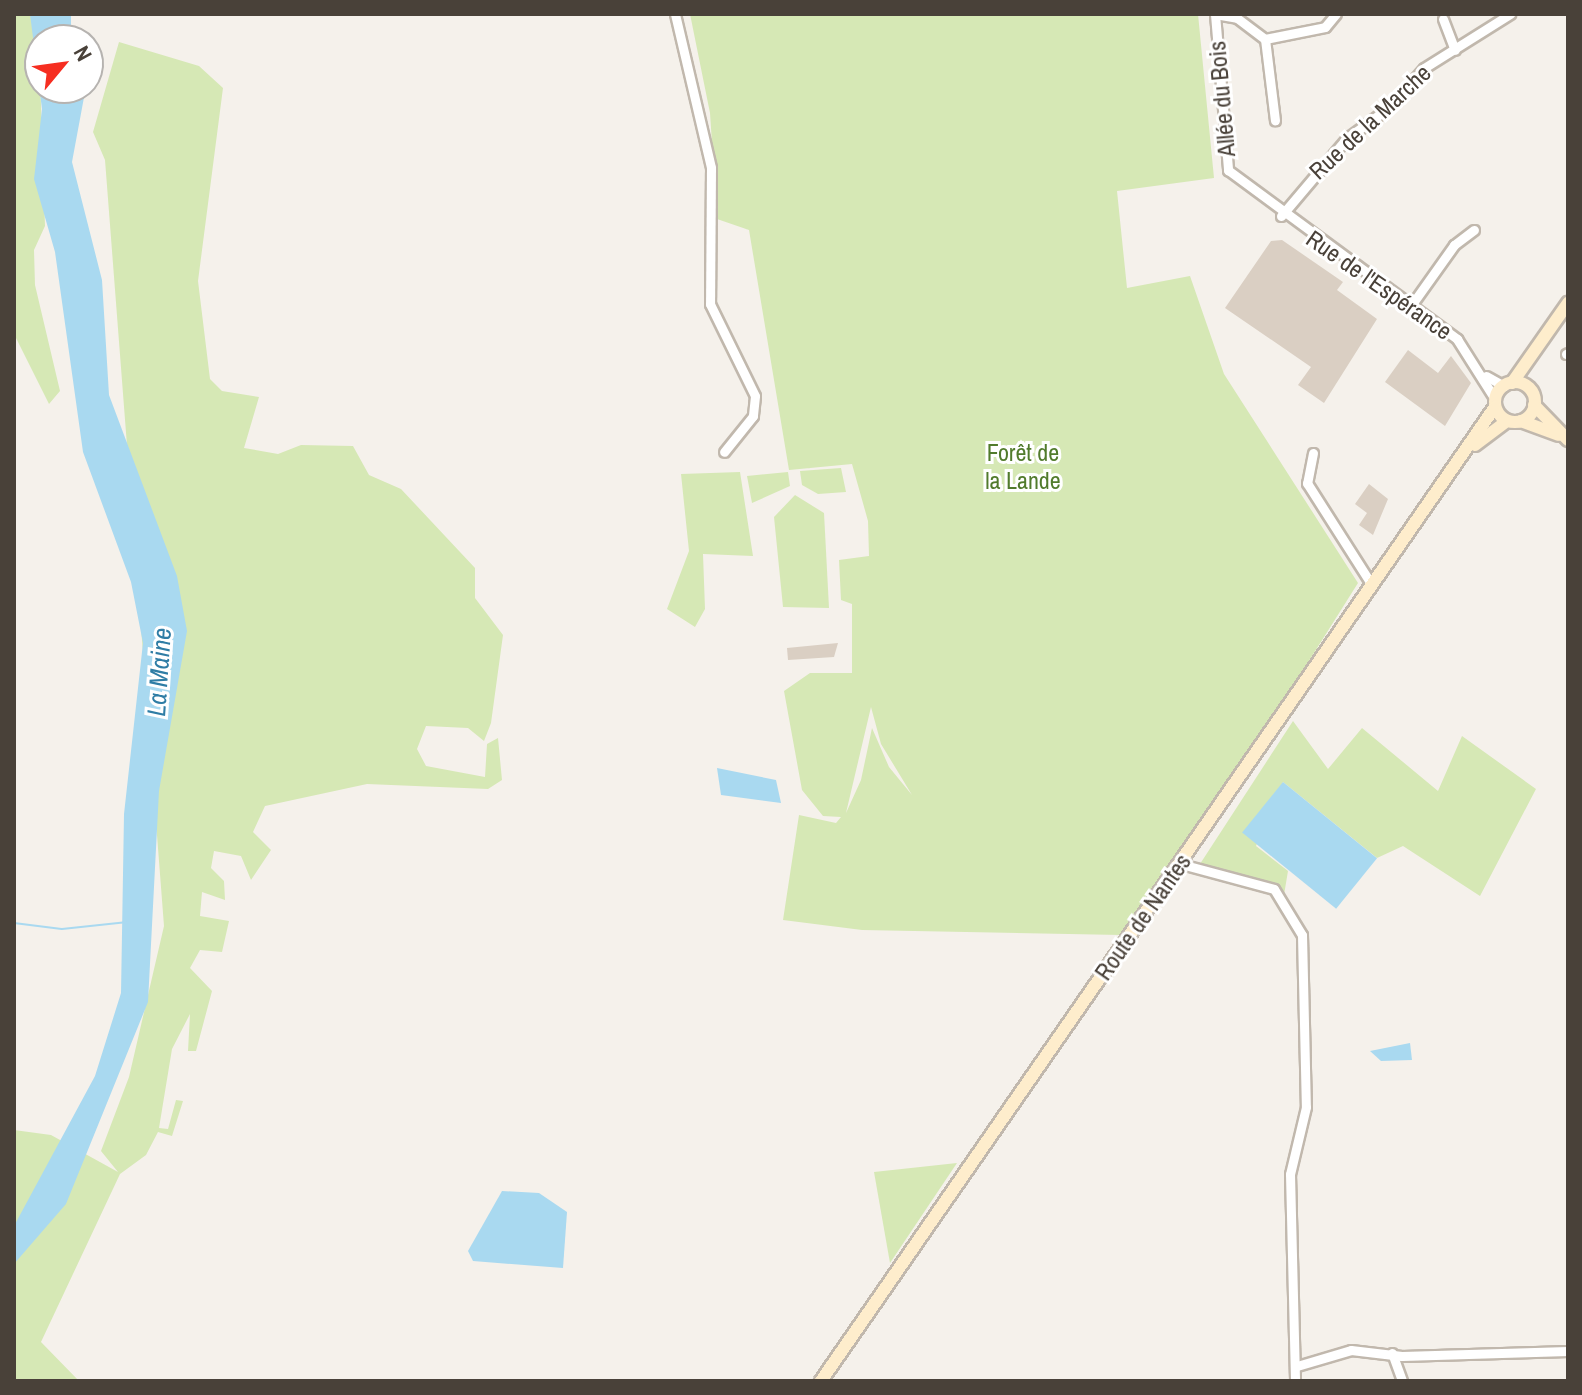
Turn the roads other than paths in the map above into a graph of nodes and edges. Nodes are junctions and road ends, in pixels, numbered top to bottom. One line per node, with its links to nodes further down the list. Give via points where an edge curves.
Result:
1 (675, 14): 22 (street, via 713,181 710,304 755,396 753,416)
2 (1215, 14): 6 (street, via 1237,18); 9 (street, Allée du Bois, via 1228,170)
3 (1336, 14): 6 (street, via 1325,27)
4 (1510, 14): 7 (street, Rue de la Marche)
5 (1443, 19): 7 (street)
6 (1265, 39): 8 (street)
7 (1455, 50): 9 (street, Rue de la Marche, via 1346,139)
8 (1275, 120)
9 (1278, 213): 12 (street, Rue de l'Espérance)
10 (1474, 230): 12 (street, via 1454,245)
11 (1568, 303): 13 (main road)
12 (1410, 307): 14 (street, Rue de l'Espérance, via 1457,339)
13 (1535, 351): 15 (main road); 16 (main road)
14 (1476, 366): 15 (street, Rue de l'Espérance); 17 (street, Rue de l'Espérance)
15 (1508, 384): 16 (main road); 17 (main road)
16 (1527, 387): 18 (main road)
17 (1495, 403): 19 (main road); 24 (main road, Route de Nantes)
18 (1534, 405): 20 (main road); 21 (main road)
19 (1507, 421): 20 (main road); 24 (main road, Route de Nantes)
20 (1521, 421): 21 (main road)
21 (1567, 439)
22 (724, 452)
23 (1313, 453): 25 (street, via 1307,483)
24 (1465, 453): 25 (main road, Route de Nantes)
25 (1372, 585): 26 (main road, Route de Nantes)
26 (1181, 864): 29 (street, via 1274,889 1302,935 1306,1107 1290,1174); 30 (main road, Route de Nantes)
27 (1568, 1351): 28 (street)
28 (1392, 1353): 29 (street, via 1351,1350); 32 (street)
29 (1297, 1366): 31 (street)
30 (821, 1381)
31 (1295, 1381)
32 (1402, 1381)

